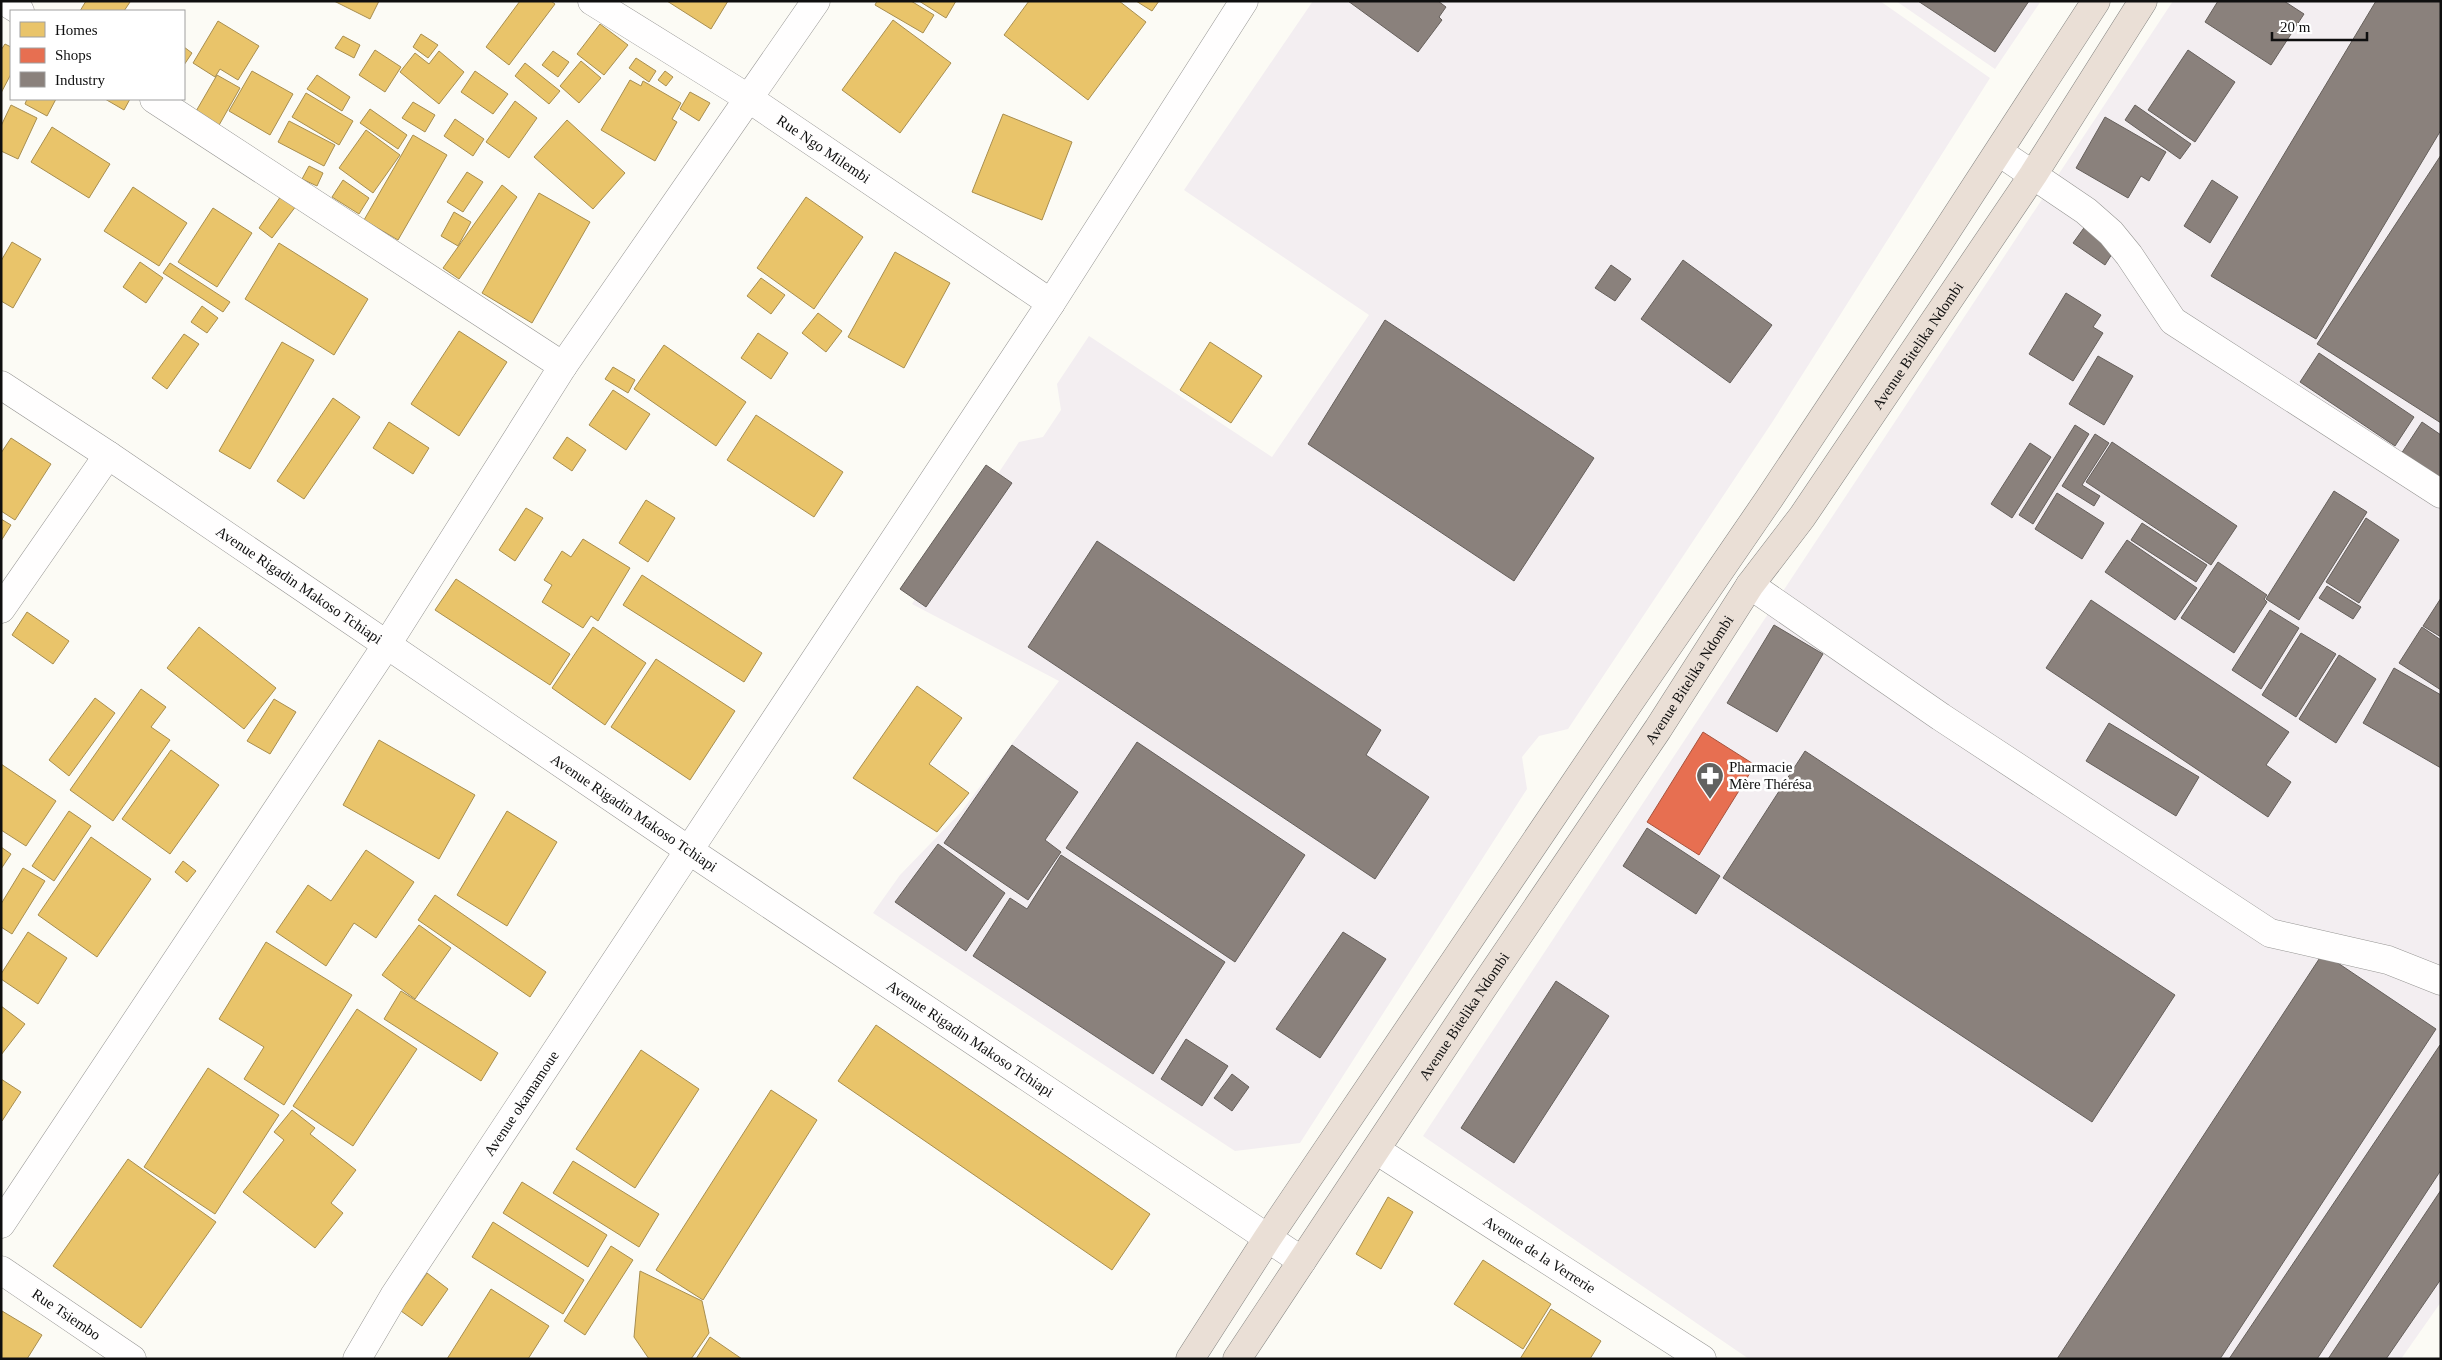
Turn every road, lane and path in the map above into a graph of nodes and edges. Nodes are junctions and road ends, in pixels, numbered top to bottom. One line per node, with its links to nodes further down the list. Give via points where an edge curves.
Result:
1 (4, 1): 7 (street)
2 (592, 1): 8 (street, Rue Ngo Milembi)
3 (816, 1): 8 (street)
4 (1244, 1): 12 (street, Avenue okamamoue)
5 (2096, 1): 10 (highway)
6 (2143, 1): 11 (highway, Avenue Bitelika Ndombi)
7 (18, 10)
8 (748, 98): 12 (street, Rue Ngo Milembi); 13 (street)
9 (156, 100): 13 (street)
10 (1999, 152): 11 (street); 24 (highway, via 1769,499)
11 (2033, 175): 16 (street, via 2086,211 2111,233 2173,322); 17 (highway, Avenue Bitelika Ndombi, via 1802,518)
12 (1051, 303): 20 (street, Avenue okamamoue)
13 (563, 366): 19 (street)
14 (1, 385): 15 (street, Avenue Rigadin Makoso Tchiapi)
15 (108, 455): 18 (street); 19 (street, Avenue Rigadin Makoso Tchiapi)
16 (2441, 494)
17 (1750, 585): 21 (street, via 1941,717 2270,932 2388,960); 22 (highway, Avenue Bitelika Ndombi, via 1658,729)
18 (1, 609)
19 (386, 646): 20 (street, Avenue Rigadin Makoso Tchiapi); 23 (street)
20 (690, 851): 24 (street, Avenue Rigadin Makoso Tchiapi); 28 (street, Avenue okamamoue, via 394,1296)
21 (2441, 981)
22 (1376, 1150): 25 (highway, Avenue Bitelika Ndombi); 31 (street, Avenue de la Verrerie)
23 (1, 1224)
24 (1267, 1239): 25 (street, Avenue Rigadin Makoso Tchiapi); 29 (highway)
25 (1302, 1261): 30 (highway, Avenue Bitelika Ndombi)
26 (1, 1270): 27 (street, Rue Tsiembo)
27 (132, 1359)
28 (357, 1359)
29 (1190, 1359)
30 (1237, 1359)
31 (1702, 1359)

